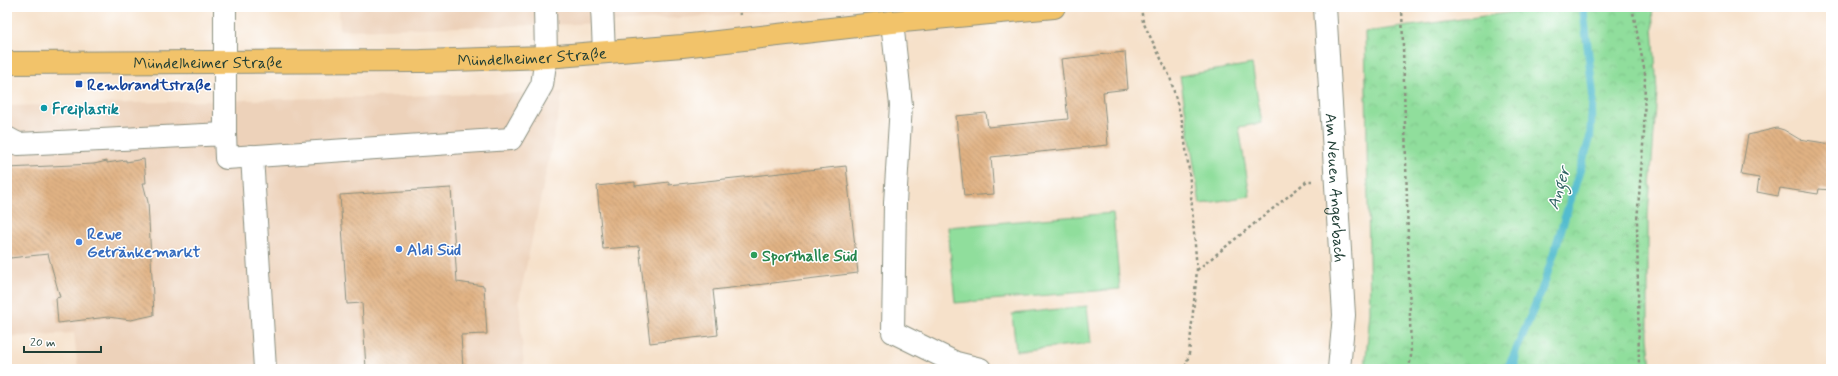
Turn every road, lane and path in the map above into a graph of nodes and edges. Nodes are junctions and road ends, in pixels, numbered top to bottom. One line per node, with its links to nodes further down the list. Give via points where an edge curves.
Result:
1 (225, 7): 12 (street)
2 (545, 7): 11 (street)
3 (602, 7): 10 (street)
4 (1054, 7): 9 (main road, Mündelheimer Straße)
5 (1141, 7): 18 (path, via 1143,22 1170,77 1182,121 1194,213)
6 (1325, 7): 17 (street, Am Neuen Angerbach)
7 (1402, 7): 23 (path, via 1411,356)
8 (1632, 7): 24 (path, via 1644,73 1644,134 1637,221)
9 (892, 22): 10 (main road, Mündelheimer Straße, via 682,46); 20 (street, via 901,105 895,203 893,332 956,363)
10 (604, 52): 11 (main road, Mündelheimer Straße)
11 (546, 57): 12 (main road, Mündelheimer Straße, via 421,61); 16 (street, via 542,85 511,139)
12 (226, 62): 13 (main road, Mündelheimer Straße); 14 (street)
13 (7, 63)
14 (225, 134): 15 (street, via 18,144); 16 (street, via 226,158)
15 (7, 138)
16 (252, 156): 19 (street)
17 (1337, 181): 18 (path, via 1307,181); 22 (street, Am Neuen Angerbach, via 1344,315)
18 (1198, 270): 21 (path, via 1189,354)
19 (265, 369)
20 (980, 369)
21 (1185, 369)
22 (1339, 369)
23 (1409, 369)
24 (1639, 369)

